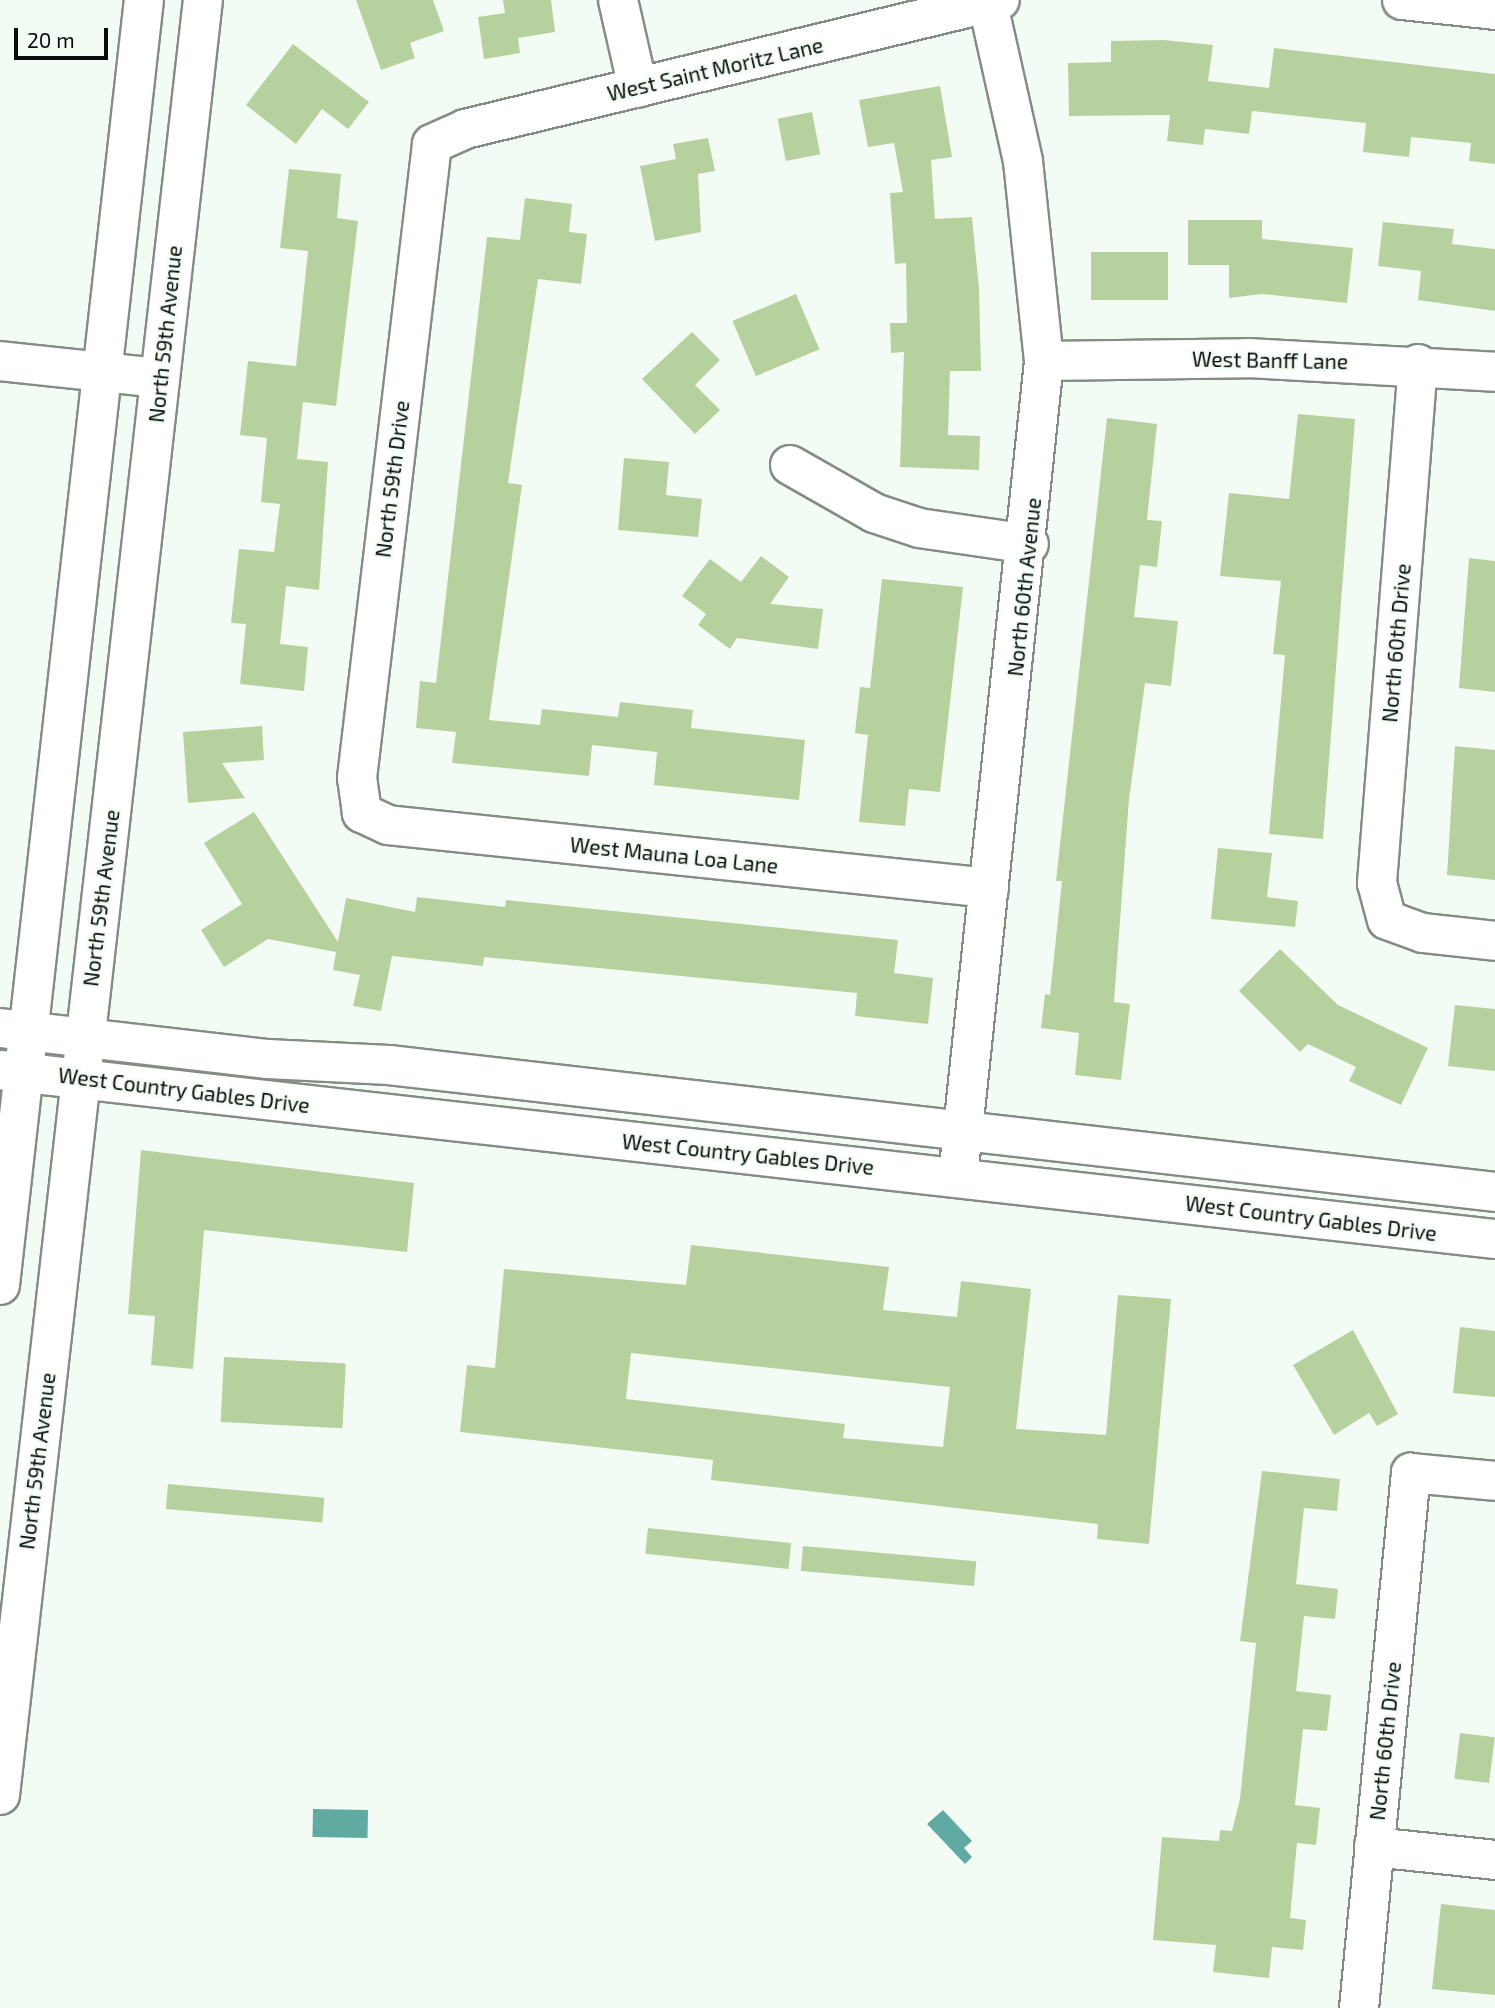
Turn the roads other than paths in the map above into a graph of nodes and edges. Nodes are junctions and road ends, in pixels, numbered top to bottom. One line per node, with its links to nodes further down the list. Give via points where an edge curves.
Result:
1 (144, 0): 12 (street)
2 (203, 0): 14 (street, North 59th Avenue)
3 (618, 0): 7 (street)
4 (1402, 0): 6 (street)
5 (991, 1): 7 (street, West Saint Moritz Lane); 10 (street, North 60th Avenue, via 1023,161)
6 (1495, 10)
7 (638, 88): 8 (street, West Saint Moritz Lane, via 465,129)
8 (432, 145): 17 (street, North 59th Drive, via 357,778)
9 (0, 361): 12 (street)
10 (1044, 361): 11 (street, West Banff Lane, via 1248,358); 16 (street, North 60th Avenue)
11 (1418, 364): 13 (street, West Banff Lane); 19 (street, North 60th Drive, via 1377,883 1387,920 1423,933)
12 (100, 371): 14 (street); 20 (street)
13 (1495, 372)
14 (160, 378): 21 (street, North 59th Avenue)
15 (790, 465): 16 (street, via 908,524)
16 (1029, 544): 18 (street, North 60th Avenue)
17 (362, 813): 18 (street, West Mauna Loa Lane, via 388,825)
18 (989, 888): 24 (street, North 60th Avenue)
19 (1495, 941)
20 (14, 1029): 21 (street, West Country Gables Drive); 22 (street)
21 (85, 1038): 23 (street, North 59th Avenue); 24 (street, West Country Gables Drive, via 388,1065)
22 (11, 1071): 23 (street, West Country Gables Drive); 28 (street)
23 (80, 1078): 25 (street, West Country Gables Drive); 30 (street, North 59th Avenue)
24 (962, 1133): 25 (street, North 60th Avenue); 26 (street, West Country Gables Drive)
25 (958, 1177): 27 (street, West Country Gables Drive)
26 (1495, 1192)
27 (1495, 1239)
28 (0, 1285)
29 (1495, 1481): 31 (street, North 60th Drive, via 1411,1474)
30 (0, 1796)
31 (1374, 1847): 32 (street); 33 (street, North 60th Drive)
32 (1495, 1860)
33 (1359, 2008)

